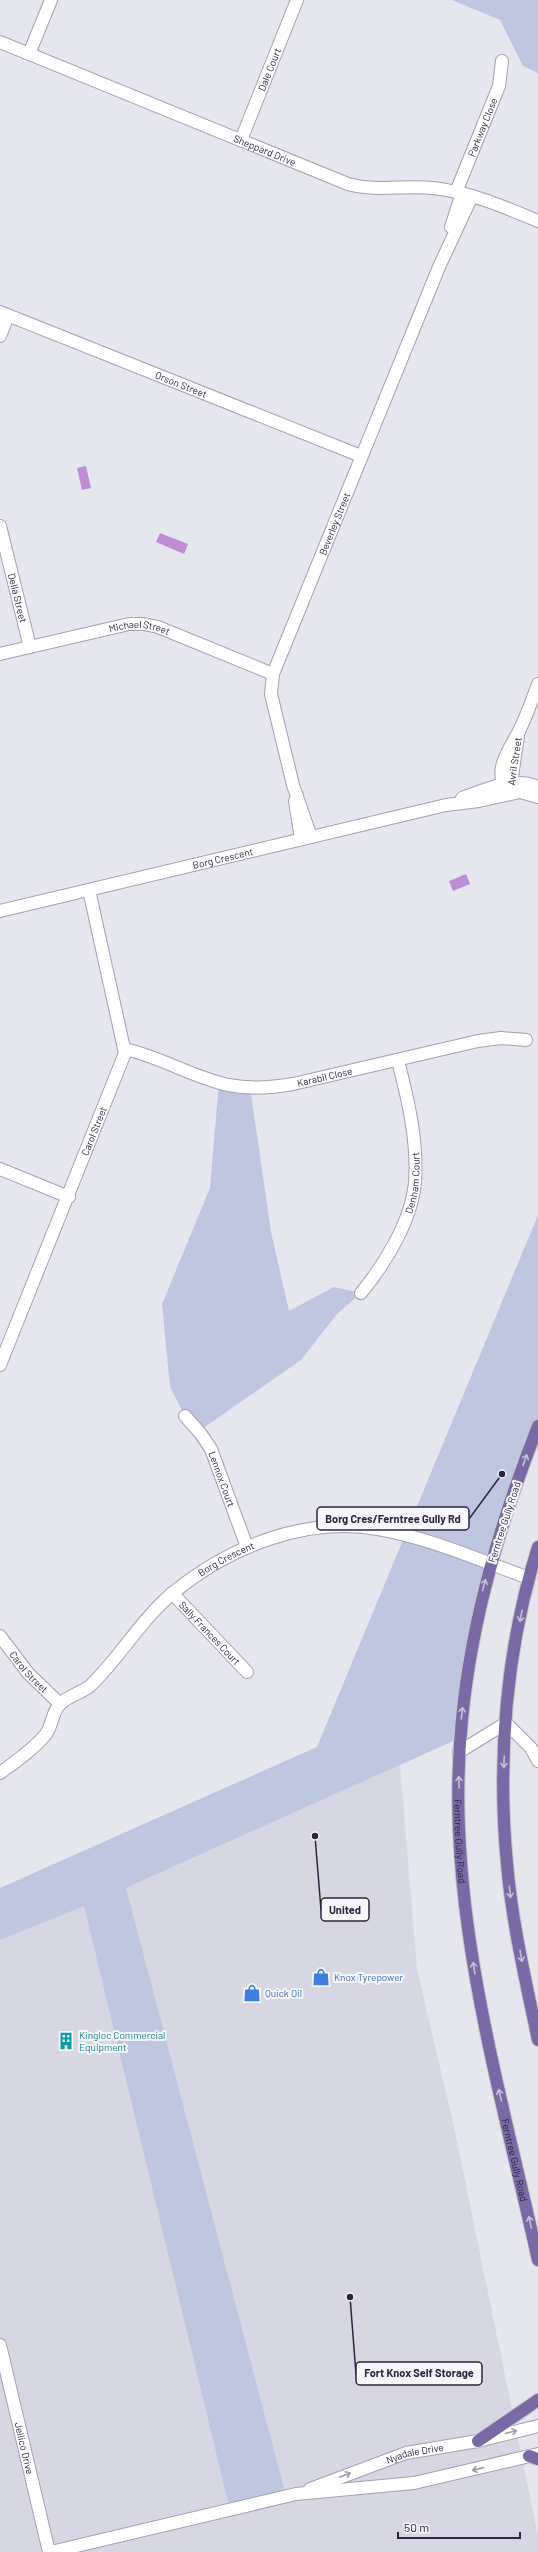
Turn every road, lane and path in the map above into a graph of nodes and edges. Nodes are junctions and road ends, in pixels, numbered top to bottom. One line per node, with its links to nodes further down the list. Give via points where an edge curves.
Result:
1 (51, 0): 4 (street)
2 (297, 0): 6 (street, Dale Court)
3 (0, 42): 4 (street, Sheppard Drive)
4 (29, 54): 6 (street, Sheppard Drive)
5 (502, 61): 7 (street, Parkway Close, via 499,86)
6 (241, 140): 7 (street, Sheppard Drive, via 358,186 383,190 424,188)
7 (464, 194): 8 (street, Sheppard Drive); 11 (street, Beverley Street, via 439,267)
8 (538, 221)
9 (4, 314): 10 (street); 11 (street, Orson Street)
10 (0, 336)
11 (361, 456): 15 (street, Beverley Street)
12 (0, 526): 13 (street, Della Street)
13 (30, 647): 14 (street, Michael Street); 15 (street, Michael Street, via 128,624 144,624 158,627)
14 (0, 654)
15 (273, 674): 20 (street, Beverley Street, via 271,694)
16 (538, 684): 18 (street, Avril Street, via 518,732)
17 (538, 787): 18 (street, Borg Crescent, via 521,782)
18 (508, 788): 19 (street, Borg Crescent); 20 (street, Borg Crescent, via 479,801 446,805)
19 (538, 797)
20 (306, 838): 21 (street, Borg Crescent)
21 (89, 890): 22 (street, Borg Crescent); 24 (street, Carol Street)
22 (0, 911)
23 (526, 1040): 25 (street, Karabil Close, via 490,1039)
24 (125, 1050): 25 (street, Karabil Close, via 151,1056 219,1082 250,1087 293,1084); 27 (street, Carol Street, via 122,1066)
25 (398, 1061): 28 (street, Denham Court, via 416,1158 415,1183 402,1225 387,1259)
26 (0, 1169): 27 (street)
27 (69, 1197): 29 (street, Carol Street)
28 (361, 1293)
29 (0, 1365)
30 (185, 1416): 32 (street, Lennox Court, via 211,1449)
31 (538, 1426): 34 (main road, Ferntree Gully Road, one-way to 31, via 502,1522)
32 (247, 1547): 34 (street, Borg Crescent, via 314,1529 362,1527 413,1537); 36 (street, Borg Crescent, via 206,1570)
33 (538, 1547): 35 (main road)
34 (490, 1564): 35 (street, Borg Crescent); 41 (main road, Ferntree Gully Road, one-way to 34, via 472,1645)
35 (529, 1578): 40 (main road, one-way to 40, via 516,1641)
36 (172, 1594): 38 (street, Sally Frances Court); 39 (street, Borg Crescent, via 91,1684)
37 (0, 1636): 39 (street, Carol Street, via 28,1673)
38 (247, 1672)
39 (60, 1704): 43 (street, via 46,1734)
40 (506, 1723): 41 (street); 42 (street, via 530,1748); 44 (main road, one-way to 44, via 504,1815 507,1864 514,1917)
41 (459, 1752): 45 (main road, Ferntree Gully Road, one-way to 41, via 475,1978 461,1856)
42 (538, 1761)
43 (0, 1774)
44 (538, 2040)
45 (538, 2260)
46 (0, 2345): 52 (street, Jellico Drive)
47 (538, 2400): 49 (main road)
48 (538, 2426): 49 (street, Nyadale Drive, one-way to 48)
49 (478, 2440): 51 (street, Nyadale Drive, one-way to 49, via 406,2453)
50 (535, 2456): 51 (street, Nyadale Drive, one-way to 51, via 414,2483)
51 (296, 2494): 52 (street, Nyadale Drive)
52 (50, 2552)

